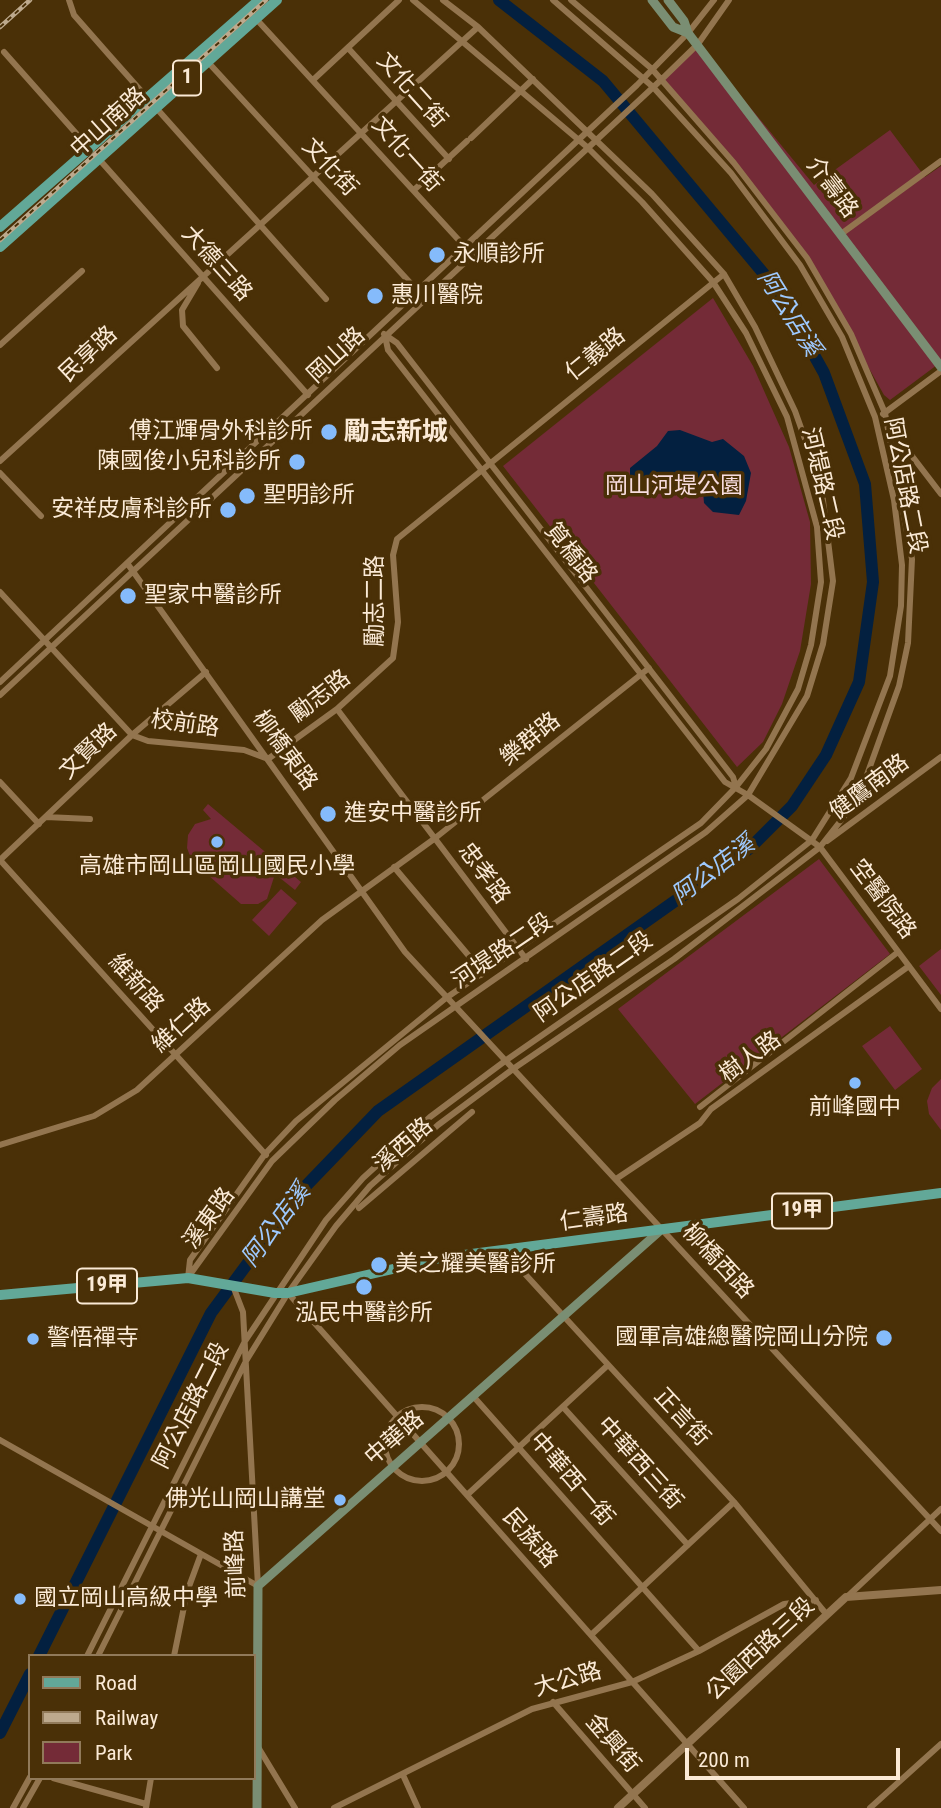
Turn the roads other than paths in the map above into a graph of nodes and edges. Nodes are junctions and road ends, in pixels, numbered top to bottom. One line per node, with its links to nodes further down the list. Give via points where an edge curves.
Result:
1 (69, 0): 29 (street, via 74,15)
2 (259, 0): 13 (main road, 中山南路 / 1)
3 (277, 0): 13 (main road, 中山南路 / 1)
4 (400, 0): 18 (street)
5 (413, 0): 16 (street, 河堤路二段)
6 (443, 0): 14 (street, 河堤路二段)
7 (553, 0): 22 (street, 阿公店路二段)
8 (571, 0): 21 (street, 阿公店路二段)
9 (652, 0): 15 (main road, via 673,27)
10 (668, 0): 15 (main road)
11 (714, 0): 15 (street, 岡山路)
12 (729, 0): 17 (street, 岡山路)
13 (252, 14): 20 (main road, 中山南路 / 1); 25 (street, 文化一街); 29 (main road, 中山南路 / 1)
14 (478, 27): 16 (street, 民享路); 23 (street, 河堤路二段)
15 (688, 33): 17 (main road, 介壽路); 21 (street, 岡山路)
16 (464, 40): 27 (street, 河堤路二段); 28 (street, 民享路)
17 (698, 44): 24 (street, 岡山路); 43 (main road, 介壽路)
18 (348, 48): 25 (street); 28 (street, 文化二街)
19 (4, 52): 35 (street)
20 (207, 61): 29 (main road, 中山南路 / 1); 39 (street, 文化街)
21 (652, 69): 22 (street, 岡山路); 24 (street, 阿公店路二段)
22 (643, 78): 26 (street, 阿公店路二段); 30 (street, 岡山路)
23 (533, 79): 27 (street); 30 (street, 河堤路二段)
24 (662, 79): 26 (street, 岡山路); 63 (street, 阿公店路二段, via 807,258 851,334)
25 (313, 80): 31 (street, 文化一街)
26 (653, 87): 32 (street, 岡山路); 64 (street, 阿公店路二段, via 731,173 800,265 842,337)
27 (520, 91): 33 (street, 河堤路二段); 37 (street)
28 (396, 100): 31 (street, 民享路); 37 (street, 文化二街)
29 (150, 103): 35 (main road, 中山南路 / 1); 36 (main road, 中山南路 / 1); 41 (street)
30 (588, 130): 32 (street, 河堤路二段); 33 (street, 岡山路)
31 (361, 131): 39 (street, 民享路); 40 (street, 文化一街)
32 (597, 139): 34 (street, 岡山路); 48 (street, 河堤路二段)
33 (577, 140): 34 (street, 河堤路二段); 44 (street, 岡山路)
34 (587, 147): 46 (street, 岡山路); 50 (street, 河堤路二段)
35 (90, 149): 36 (street, 大德三路); 42 (main road, 中山南路 / 1)
36 (99, 158): 45 (main road, 中山南路 / 1); 49 (street, 大德三路)
37 (449, 159): 40 (street)
38 (941, 161): 43 (street)
39 (312, 176): 41 (street, 民享路); 51 (street, 文化街)
40 (414, 190): 44 (street, 文化一街)
41 (257, 224): 49 (street, 民享路); 52 (street)
42 (0, 227)
43 (841, 234): 58 (main road, 介壽路)
44 (465, 246): 46 (street, 文化一街); 51 (street, 岡山路)
45 (0, 247)
46 (472, 254): 53 (street, 岡山路)
47 (82, 271): 56 (street)
48 (724, 274): 50 (street, 仁義路); 93 (street, 河堤路二段, via 795,411 821,484 833,581 823,644 807,696)
49 (202, 275): 57 (street, via 182,310 183,326); 61 (street, 大德三路); 66 (street, 民享路)
50 (713, 282): 67 (street, 仁義路); 92 (street, 河堤路二段, via 746,333 787,417 817,527 821,582 798,689 766,749)
51 (418, 290): 53 (street, 文化街); 54 (street, 岡山路)
52 (326, 299)
53 (425, 299): 55 (street, 岡山路)
54 (378, 327): 55 (street, 筧橋路); 61 (street, 岡山路)
55 (385, 336): 59 (street, 筧橋路, via 397,343); 60 (street, 筧橋路, via 388,350); 62 (street, 岡山路)
56 (0, 345)
57 (218, 368)
58 (941, 369): 63 (street)
59 (430, 386): 60 (street); 67 (street, 筧橋路)
60 (421, 392): 68 (street, 筧橋路)
61 (307, 394): 62 (street, 大德三路); 74 (street, 岡山路)
62 (314, 401): 75 (street, 岡山路)
63 (885, 413): 64 (street); 65 (street, 阿公店路二段)
64 (874, 417): 83 (street, 阿公店路二段, via 894,500 902,565)
65 (887, 423): 70 (street); 85 (street, 阿公店路二段, via 912,559 908,643)
66 (0, 461)
67 (490, 463): 68 (street, 勵志二路); 72 (street, 筧橋路)
68 (482, 470): 73 (street, 筧橋路); 79 (street, 勵志二路, via 394,542 398,622)
69 (0, 472): 71 (street)
70 (941, 494)
71 (41, 516)
72 (548, 538): 73 (street); 80 (street, 筧橋路)
73 (540, 545): 82 (street, 筧橋路)
74 (127, 563): 75 (street); 77 (street, 岡山路)
75 (133, 572): 78 (street, 岡山路); 81 (street, 柳橋東路)
76 (0, 592): 77 (street, 校前路)
77 (46, 640): 78 (street, 校前路); 84 (street, 岡山路)
78 (52, 646): 86 (street, 岡山路); 88 (street, 校前路)
79 (393, 658): 87 (street, 勵志路)
80 (649, 668): 82 (street, 樂群路); 92 (street, 筧橋路)
81 (206, 672): 88 (street, 文賢路); 90 (street, 柳橋東路)
82 (642, 674): 92 (street, 筧橋路, via 725,782); 97 (street, 樂群路)
83 (890, 676): 85 (street); 98 (street, 阿公店路二段, via 851,778)
84 (0, 682)
85 (899, 685): 99 (street, 阿公店路二段, via 864,783)
86 (0, 695)
87 (337, 709): 90 (street, 勵志路); 97 (street, 忠孝路)
88 (132, 735): 90 (street, 校前路, via 148,741 244,750); 94 (street, 文賢路)
89 (941, 757): 99 (street, 健鷹南路)
90 (268, 759): 102 (street, 柳橋東路)
91 (0, 782): 96 (street)
92 (736, 787): 93 (street, 筧橋路); 104 (street, 河堤路二段, via 701,823)
93 (748, 794): 98 (street, 筧橋路); 107 (street, 河堤路二段, via 706,832)
94 (46, 817): 95 (street); 96 (street, 文賢路)
95 (90, 819)
96 (39, 824): 100 (street, 文賢路)
97 (434, 839): 101 (street, 樂群路); 104 (street, 忠孝路)
98 (812, 840): 99 (street, 空醫院路); 103 (street, 阿公店路二段)
99 (820, 847): 105 (street, 空醫院路); 106 (street, 阿公店路二段)
100 (0, 860): 118 (street, 維新路)
101 (394, 867): 102 (street, 維仁路); 109 (street)
102 (361, 890): 111 (street, 柳橋東路, via 405,952); 118 (street, 維仁路)
103 (667, 949): 106 (street); 110 (street, 阿公店路二段)
104 (520, 950): 107 (street, 忠孝路); 109 (street, 河堤路二段)
105 (898, 952): 108 (street, 空醫院路); 115 (street)
106 (674, 958): 112 (street, 阿公店路二段)
107 (526, 959): 113 (street, 河堤路二段)
108 (909, 966): 114 (street, 空醫院路); 116 (street, 樹人路)
109 (481, 975): 111 (street, 河堤路二段)
110 (606, 991): 112 (street); 119 (street, 阿公店路二段)
111 (446, 998): 113 (street, 柳橋東路); 124 (street, 溪東路, via 329,1092)
112 (613, 1001): 120 (street, 阿公店路二段)
113 (454, 1007): 117 (street, 柳橋東路); 125 (street, 溪東路, via 335,1100)
114 (941, 1009)
115 (804, 1026): 116 (street); 121 (street)
116 (811, 1036): 126 (street, 樹人路, via 711,1109 700,1124)
117 (499, 1054): 119 (street, 柳橋西路)
118 (175, 1055): 123 (street, 維仁路, via 137,1090 94,1116); 124 (street, 維新路)
119 (505, 1061): 120 (street, 柳橋西路); 133 (street, 阿公店路二段, via 430,1117 363,1178 326,1220)
120 (513, 1069): 126 (street, 柳橋西路); 134 (street, 阿公店路二段, via 439,1125 370,1186)
121 (700, 1107)
122 (472, 1112): 128 (street, 溪西路)
123 (0, 1145)
124 (265, 1154): 125 (street, 維新路); 131 (street, 溪東路, via 190,1260)
125 (272, 1161): 131 (street, 溪東路)
126 (616, 1179): 129 (street, 柳橋西路)
127 (941, 1193): 129 (main road, 仁壽路 / 19甲)
128 (359, 1208)
129 (662, 1229): 130 (main road, 仁壽路 / 19甲); 136 (main road, 中華路); 154 (street, 柳橋西路)
130 (503, 1250): 134 (main road, 仁壽路 / 19甲, via 441,1258); 136 (street, 正言街)
131 (188, 1278): 132 (main road, 19甲); 135 (main road, 19甲)
132 (233, 1285): 133 (main road, 仁壽路 / 19甲); 137 (street, 前峰路, via 242,1304)
133 (275, 1293): 134 (main road, 仁壽路 / 19甲); 137 (street, 阿公店路二段)
134 (288, 1293): 138 (street, 阿公店路二段); 142 (street, 民族路)
135 (0, 1295)
136 (563, 1316): 139 (street, 正言街); 140 (main road, 中華路)
137 (245, 1341): 138 (street, 前峰路); 146 (street, 阿公店路二段)
138 (246, 1361): 148 (street, 阿公店路二段); 160 (street, 前峰路)
139 (608, 1365): 141 (street); 152 (street, 正言街)
140 (473, 1396): 143 (main road, 中華路); 147 (street, 中華西一街)
141 (563, 1407): 147 (street); 158 (street, 中華西三街)
142 (398, 1416): 143 (street, via 419,1407); 145 (street, 民族路); 149 (street, via 386,1436 385,1448)
143 (448, 1418): 145 (main road, 中華路); 150 (street, via 460,1441 455,1464)
144 (0, 1440): 155 (street)
145 (421, 1442): 149 (main road, 中華路); 150 (street, 民族路)
146 (191, 1444): 148 (street); 155 (street, 阿公店路二段)
147 (519, 1447): 151 (street); 161 (street, 中華西一街)
148 (201, 1449): 157 (street, 阿公店路二段)
149 (393, 1467): 150 (street, via 414,1481 426,1482); 160 (main road, 中華路)
150 (447, 1472): 151 (street, 民族路)
151 (467, 1495): 168 (street, 民族路)
152 (734, 1502): 158 (street); 166 (street, 正言街)
153 (941, 1509): 154 (street, 公園西路三段)
154 (930, 1520): 156 (street, 柳橋西路); 165 (street, 公園西路三段)
155 (152, 1528): 157 (street); 163 (street, 阿公店路二段)
156 (941, 1531)
157 (160, 1532): 159 (street); 164 (street, 阿公店路二段)
158 (688, 1545): 161 (street)
159 (201, 1555): 160 (street); 172 (street, via 187,1592)
160 (258, 1586): 177 (main road, 前峰路)
161 (642, 1587): 168 (street); 169 (street, 中華西一街)
162 (941, 1590): 165 (street)
163 (120, 1592): 164 (street); 170 (street, 阿公店路二段)
164 (128, 1595): 171 (street, 阿公店路二段)
165 (846, 1597): 167 (street, 公園西路三段)
166 (816, 1600): 167 (street, 正言街); 169 (street, 大公路, via 784,1604)
167 (827, 1615): 176 (street, 公園西路三段)
168 (591, 1635): 173 (street, 民族路)
169 (699, 1651): 173 (street, 大公路)
170 (88, 1654)
171 (99, 1654)
172 (174, 1654)
173 (632, 1682): 174 (street, 大公路); 176 (street, 民族路)
174 (553, 1702): 178 (street, 大公路); 183 (street, 金興街)
175 (941, 1744): 194 (street)
176 (688, 1745): 183 (street, 公園西路三段); 193 (street, 民族路)
177 (258, 1747): 187 (main road, 前峰路); 188 (street)
178 (403, 1775): 189 (street, 大公路); 190 (street)
179 (28, 1780): 185 (street)
180 (39, 1780): 186 (street)
181 (60, 1780): 184 (street)
182 (151, 1780): 184 (street)
183 (633, 1794): 191 (street, 公園西路三段); 192 (street, 金興街)
184 (146, 1806)
185 (13, 1808)
186 (23, 1808)
187 (257, 1808)
188 (295, 1808)
189 (334, 1808)
190 (418, 1808)
191 (618, 1808)
192 (645, 1808)
193 (744, 1808)
194 (870, 1808)

